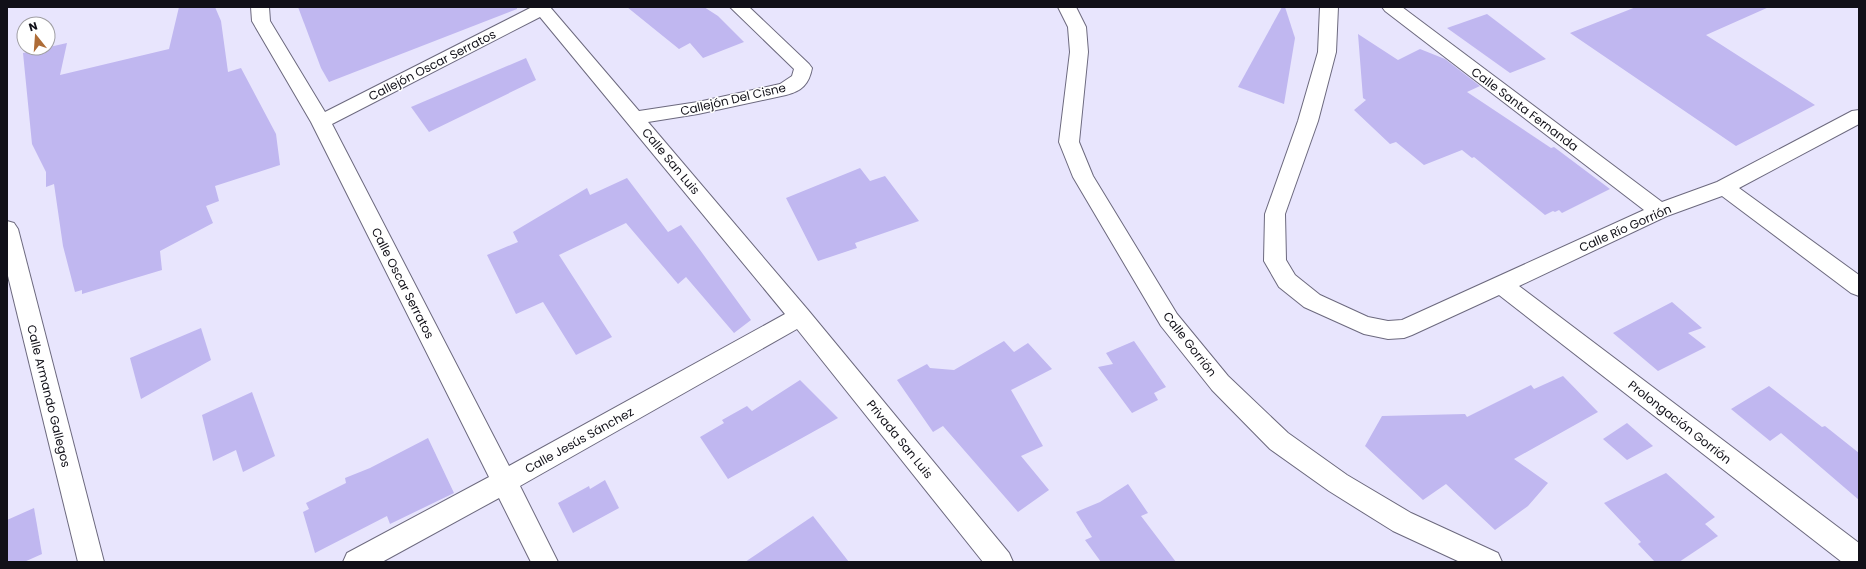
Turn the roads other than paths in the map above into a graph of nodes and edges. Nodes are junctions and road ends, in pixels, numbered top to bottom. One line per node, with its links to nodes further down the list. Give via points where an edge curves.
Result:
1 (260, 7): 9 (street, Calle Oscar Serratos, via 261,21)
2 (738, 7): 8 (street, Callejón Del Cisne, via 803,68 801,79 786,89 698,108)
3 (1067, 7): 22 (street, Calle Gorrión, via 1077,27 1079,52 1069,142 1083,177 1169,320 1220,383 1279,441 1338,484 1402,522)
4 (1329, 7): 13 (street, Calle Río Gorrión, via 1327,52 1308,121 1275,214 1275,261 1287,281 1312,301 1364,325 1388,330 1404,329)
5 (1391, 7): 11 (street, Calle Santa Fernanda)
6 (542, 8): 8 (street, Calle San Luis); 9 (street, Callejón Oscar Serratos)
7 (1859, 116): 10 (street, Calle Río Gorrión)
8 (635, 118): 15 (street, Calle San Luis)
9 (321, 122): 16 (street, Calle Oscar Serratos)
10 (1724, 187): 11 (street, Calle Río Gorrión); 14 (street)
11 (1660, 211): 13 (street, Calle Río Gorrión)
12 (7, 229): 18 (street, Calle Armando Gallegos)
13 (1501, 284): 17 (street, Prolongación Gorrión)
14 (1859, 287)
15 (800, 316): 16 (street, Calle Jesús Sánchez); 21 (street, Privada San Luis)
16 (504, 482): 19 (street, Calle Jesús Sánchez); 20 (street, Calle Oscar Serratos)
17 (1859, 559)
18 (91, 562)
19 (356, 562)
20 (546, 562)
21 (1000, 562)
22 (1489, 562)

